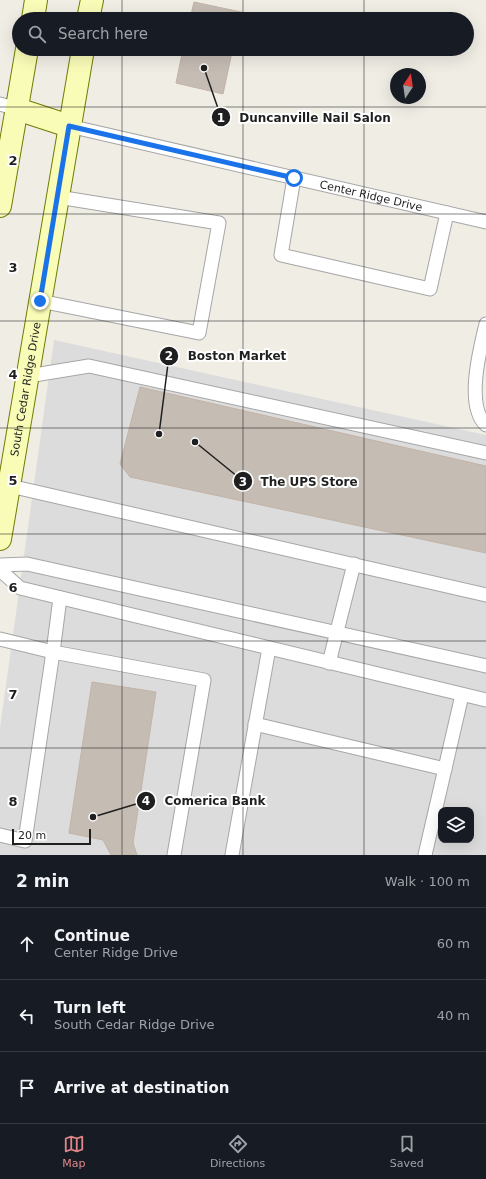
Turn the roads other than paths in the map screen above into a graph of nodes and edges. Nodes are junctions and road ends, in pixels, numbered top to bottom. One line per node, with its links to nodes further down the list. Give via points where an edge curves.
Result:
1 (36, 0): 3 (main road)
2 (92, 0): 4 (main road)
3 (34, 12)
4 (89, 12)
5 (25, 56): 7 (main road)
6 (82, 56): 8 (main road, South Cedar Ridge Drive)
7 (8, 107): 8 (main road); 11 (main road)
8 (69, 126): 9 (lane, Center Ridge Drive); 10 (main road, South Cedar Ridge Drive)
9 (294, 178): 12 (lane, Center Ridge Drive); 12 (lane, via 281,255 430,289)
10 (58, 197): 14 (main road, South Cedar Ridge Drive); 14 (lane, via 219,223 199,333)
11 (0, 206)
12 (447, 213): 13 (lane, Center Ridge Drive)
13 (486, 222)
14 (40, 301): 16 (main road, South Cedar Ridge Drive)
15 (486, 324): 17 (lane, via 474,388 480,420)
16 (28, 376): 18 (lane, via 89,366); 19 (main road, South Cedar Ridge Drive)
17 (486, 425)
18 (486, 453)
19 (10, 486): 20 (main road, South Cedar Ridge Drive); 21 (lane)
20 (0, 539)
21 (354, 564): 24 (lane); 26 (lane)
22 (0, 565): 26 (lane, via 27,564)
23 (0, 570): 25 (lane, via 20,588)
24 (486, 595)
25 (60, 598): 28 (lane); 29 (lane)
26 (336, 633): 30 (lane); 31 (lane)
27 (0, 639): 29 (lane)
28 (269, 648): 30 (lane); 34 (lane)
29 (52, 652): 36 (lane, via 25,841); 37 (lane, via 204,680)
30 (330, 662): 32 (lane)
31 (486, 666)
32 (462, 695): 33 (lane); 35 (lane)
33 (486, 700)
34 (255, 724): 35 (lane); 38 (lane)
35 (445, 769): 39 (lane)
36 (0, 835)
37 (174, 855)
38 (232, 855)
39 (425, 855)

